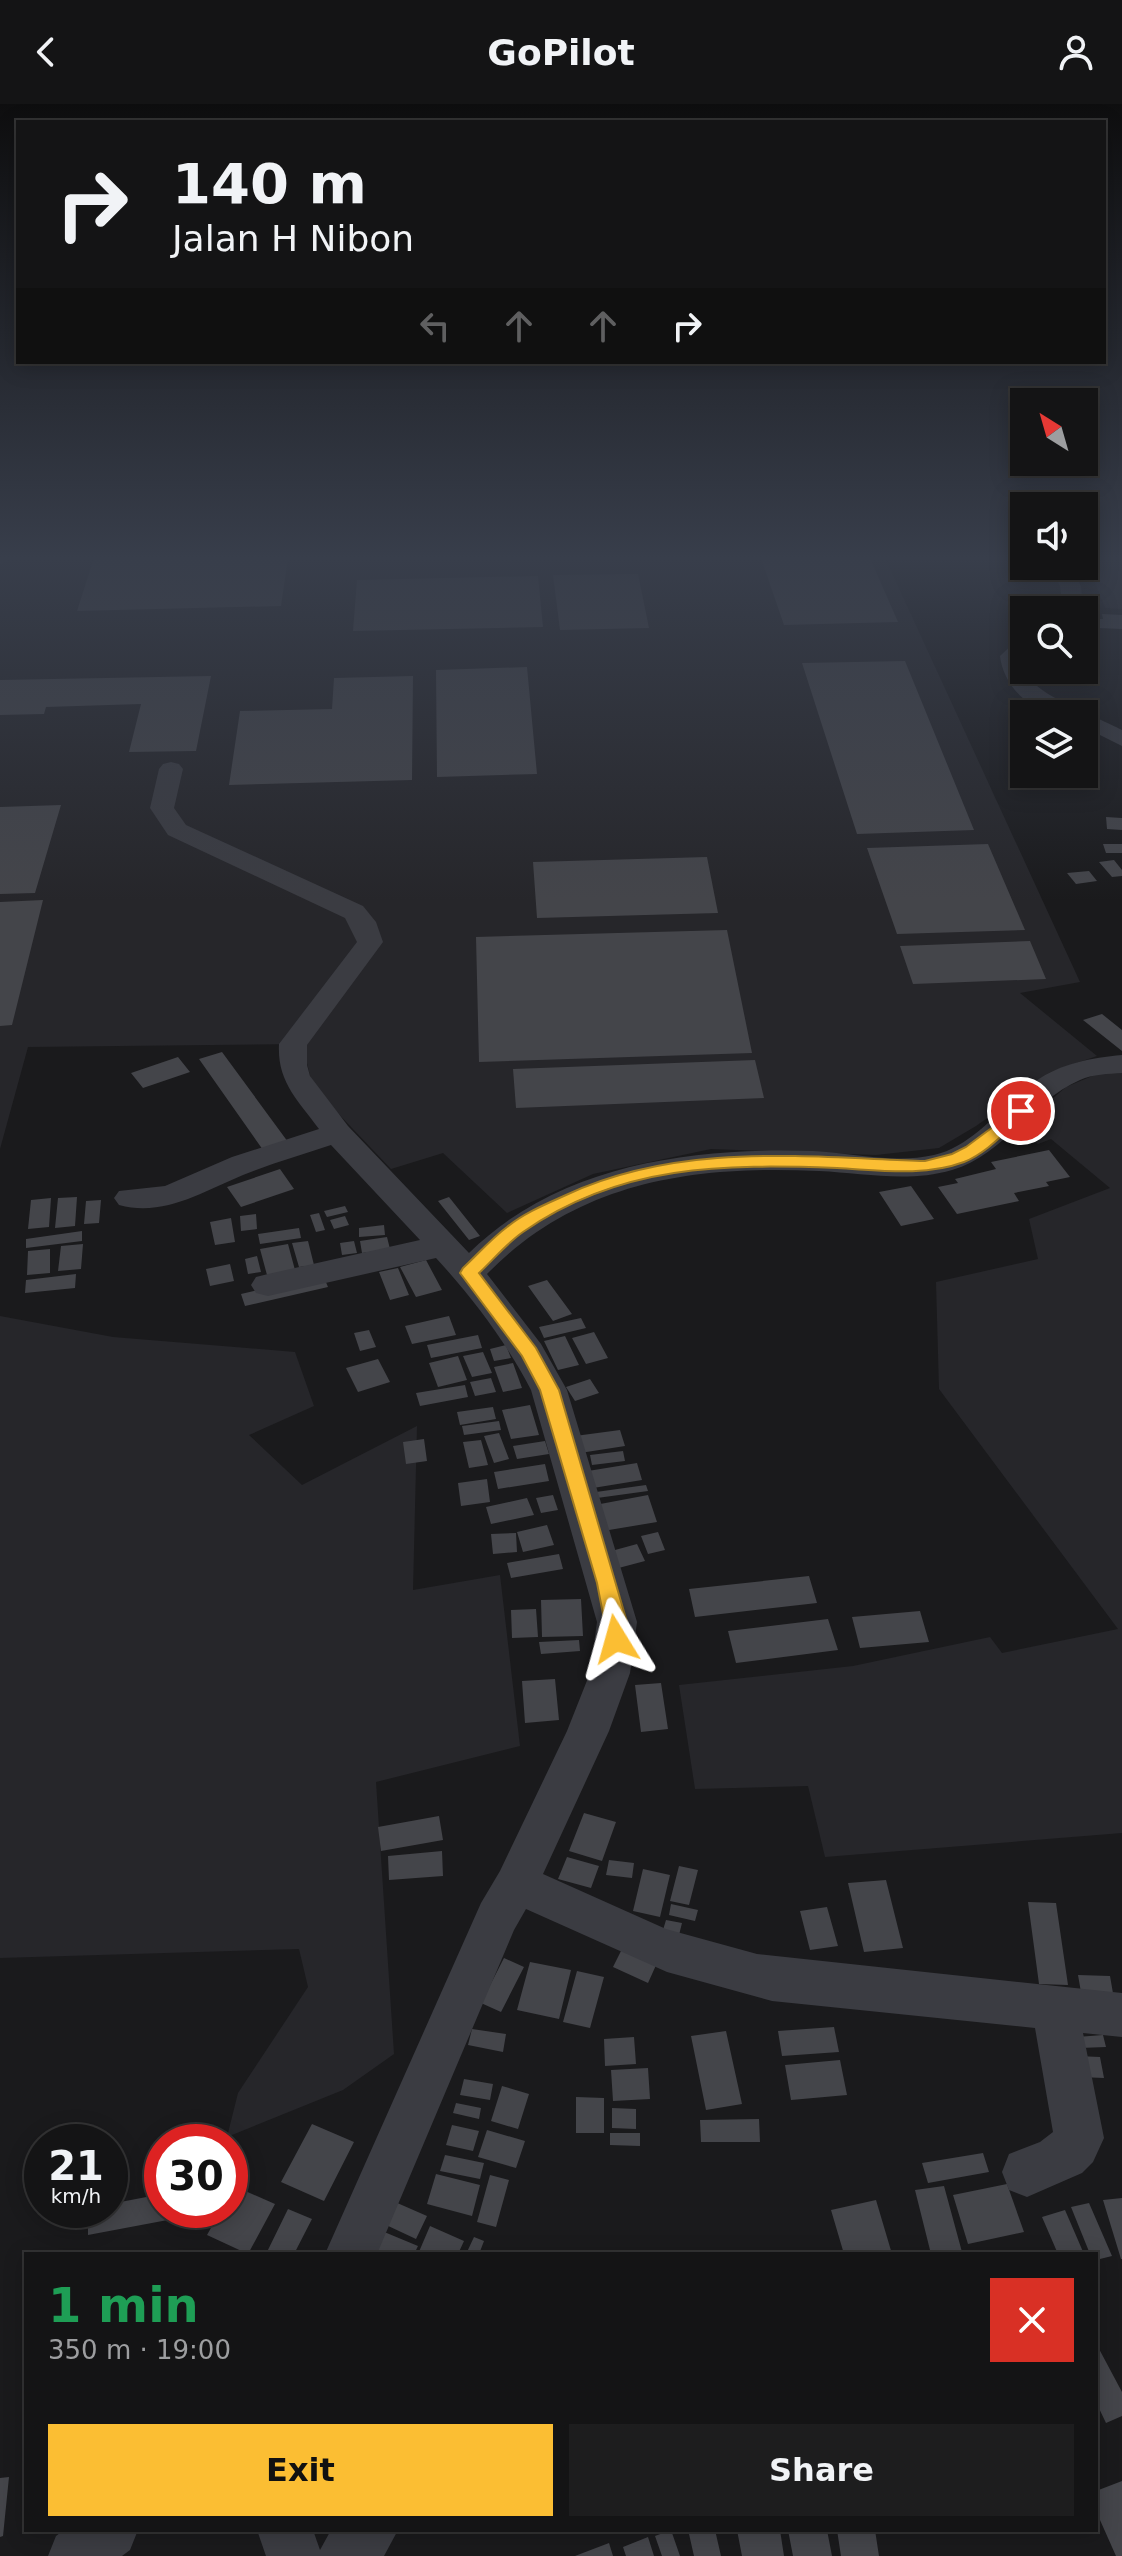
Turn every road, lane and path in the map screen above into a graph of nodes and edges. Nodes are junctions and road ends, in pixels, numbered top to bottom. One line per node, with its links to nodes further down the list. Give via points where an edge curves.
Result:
1 (1022, 684): 2 (street)
2 (1046, 700)
3 (1098, 726): 4 (street)
4 (1122, 739)
5 (171, 769): 7 (street, via 162,808 177,830 354,912 363,922 370,942 365,952 292,1050 296,1077)
6 (1122, 1064): 10 (street, via 1059,1078 972,1151 941,1163 745,1160 641,1172 537,1215)
7 (337, 1133): 8 (street, via 231,1169 180,1194); 9 (street)
8 (130, 1198)
9 (442, 1246): 10 (street); 11 (street)
10 (469, 1273): 12 (street, via 529,1353 549,1390 617,1622 612,1665 588,1731)
11 (268, 1285)
12 (516, 1885): 13 (street, via 561,1900 652,1944 737,1973); 16 (street)
13 (1055, 2008): 14 (street); 15 (street, via 1079,2138 1067,2154)
14 (1122, 2015)
15 (1027, 2172)
16 (352, 2252)
17 (107, 2532): 20 (street)
18 (286, 2532): 21 (street)
19 (368, 2532): 22 (street)
20 (76, 2556)
21 (294, 2556)
22 (346, 2556)

